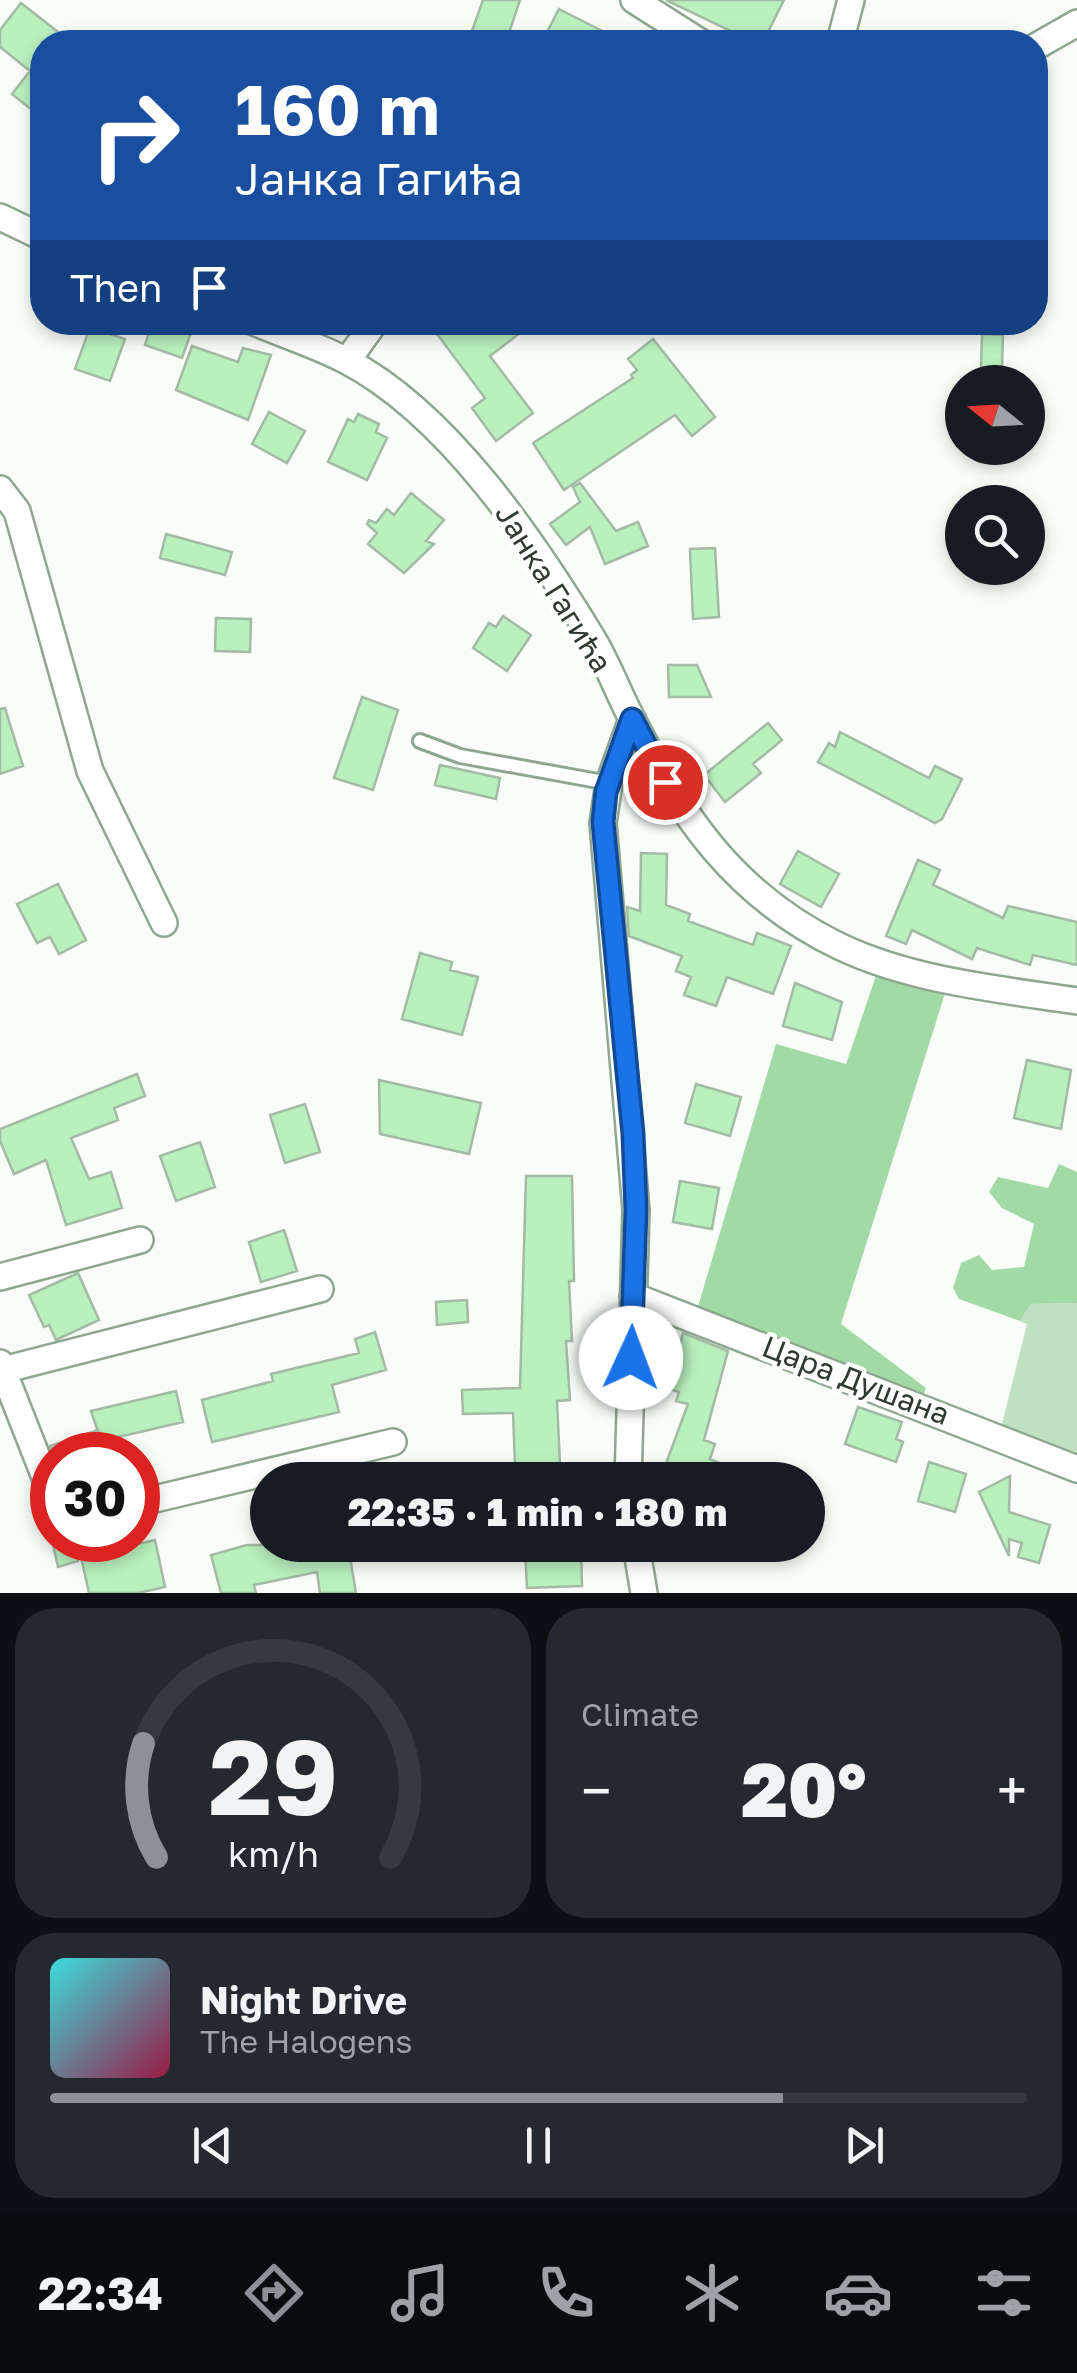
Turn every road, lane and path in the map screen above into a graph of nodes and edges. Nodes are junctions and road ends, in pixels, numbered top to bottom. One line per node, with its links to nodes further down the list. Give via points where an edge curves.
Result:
1 (634, 0): 4 (street)
2 (851, 0): 5 (street)
3 (1077, 23): 6 (street)
4 (681, 30)
5 (843, 30)
6 (1048, 40)
7 (0, 217): 8 (street)
8 (30, 232)
9 (285, 335): 11 (street, Јанка Гагића)
10 (366, 335): 11 (street)
11 (347, 361): 13 (street, Јанка Гагића, via 427,420 506,506 596,644)
12 (0, 489): 16 (street, via 17,511 90,770)
13 (632, 719): 15 (street); 17 (street, Јанка Гагића, via 707,846 783,913 871,960)
14 (420, 741): 15 (lane, via 460,756)
15 (609, 783): 21 (street, via 603,822 633,1134)
16 (164, 923)
17 (1077, 1002)
18 (140, 1240): 19 (street)
19 (0, 1277)
20 (320, 1289): 22 (street)
21 (633, 1296): 25 (street); 26 (street, Цара Душана)
22 (1, 1366): 23 (street)
23 (30, 1439)
24 (393, 1442): 27 (street)
25 (628, 1462)
26 (1077, 1469)
27 (160, 1499)
28 (639, 1562): 29 (street)
29 (644, 1593)

